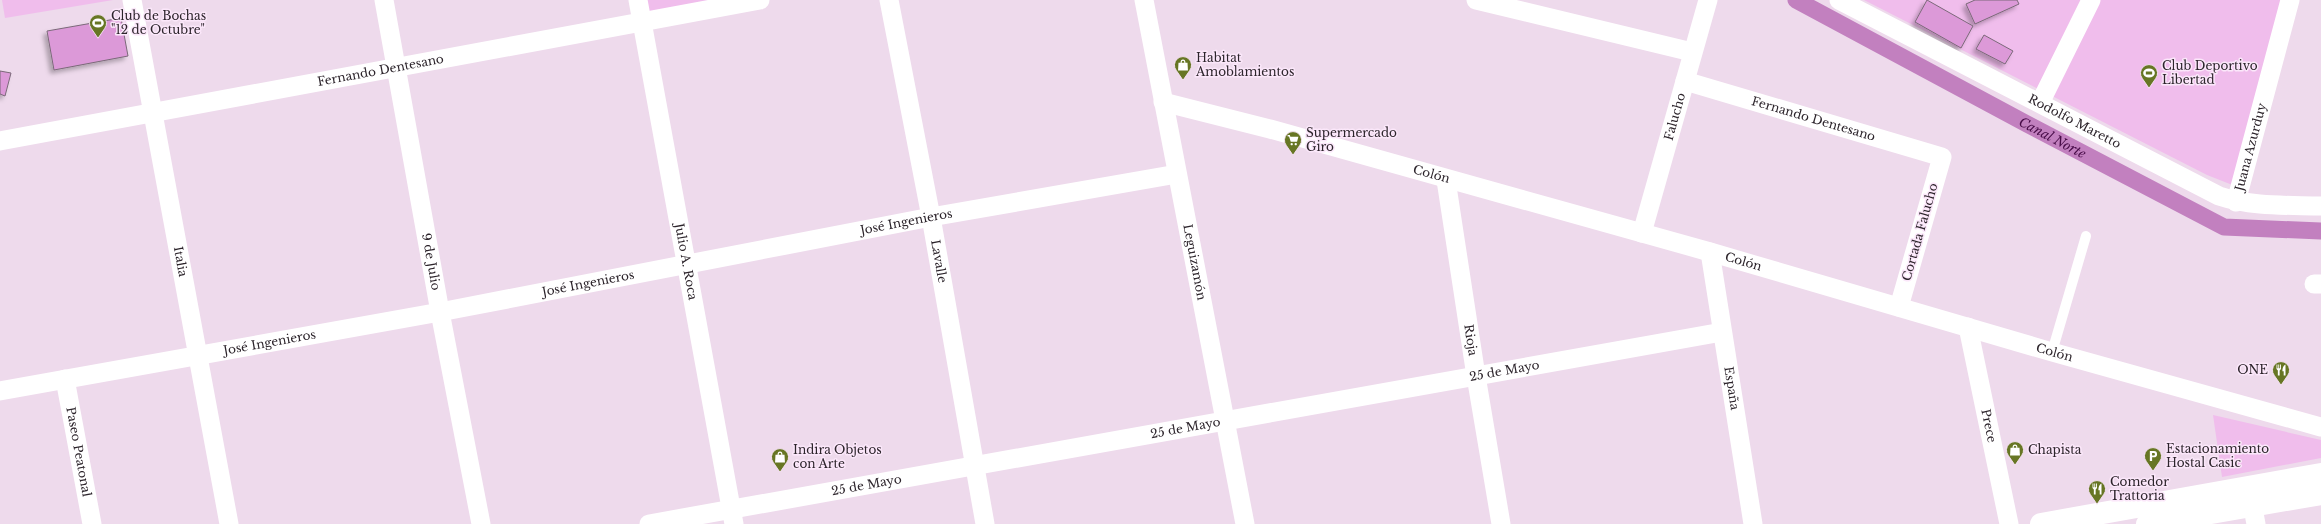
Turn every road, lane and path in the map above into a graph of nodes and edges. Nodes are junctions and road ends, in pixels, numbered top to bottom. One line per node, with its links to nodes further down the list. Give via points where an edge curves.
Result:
1 (132, 0): 18 (street, Italia)
2 (384, 0): 14 (street, 9 de Julio)
3 (638, 0): 12 (street, Julio A. Roca)
4 (760, 0): 12 (street, Fernando Dentesano)
5 (889, 0): 25 (street, Lavalle)
6 (1144, 0): 16 (street, Leguizamón)
7 (1476, 0): 13 (street)
8 (1708, 0): 13 (street, Falucho)
9 (1839, 0): 17 (street, Rodolfo Maretto)
10 (2091, 0): 17 (street)
11 (2290, 0): 23 (street, Juana Azurduy)
12 (643, 22): 14 (street, Fernando Dentesano); 29 (street, Julio A. Roca)
13 (1692, 52): 15 (street, Falucho)
14 (396, 67): 18 (street, Fernando Dentesano); 31 (street, 9 de Julio)
15 (1685, 81): 20 (street, Fernando Dentesano); 26 (street, Falucho)
16 (1164, 102): 21 (street, Leguizamón); 22 (street, Colón, via 1270,129)
17 (2040, 103): 23 (street, Rodolfo Maretto, via 2219,196)
18 (153, 112): 19 (street, Fernando Dentesano); 35 (street, Italia)
19 (0, 141)
20 (1942, 156): 30 (street, Cortada Falucho)
21 (1177, 174): 25 (street, José Ingenieros); 39 (street, Leguizamón)
22 (1446, 180): 26 (street, Colón); 36 (street, Rioja)
23 (2236, 202): 24 (street, Rodolfo Maretto)
24 (2321, 206)
25 (931, 217): 29 (street, José Ingenieros); 41 (street, Lavalle)
26 (1642, 233): 28 (street, Colón)
27 (2086, 236): 34 (lane)
28 (1710, 252): 30 (street, Colón); 33 (street, España)
29 (686, 265): 31 (street, José Ingenieros); 45 (street, Julio A. Roca)
30 (1899, 307): 32 (street, Colón)
31 (440, 312): 35 (street, José Ingenieros); 48 (street, 9 de Julio)
32 (1968, 327): 34 (street, Colón); 54 (street, Prece)
33 (1722, 332): 36 (street, 25 de Mayo); 53 (street, España)
34 (2052, 352): 40 (street, Colón)
35 (198, 356): 37 (street, José Ingenieros); 47 (street, Italia)
36 (1476, 376): 39 (street, 25 de Mayo); 52 (street, Rioja)
37 (65, 378): 38 (street, José Ingenieros); 46 (street, Paseo Peatonal)
38 (0, 392)
39 (1227, 420): 41 (street, 25 de Mayo); 51 (street, Leguizamón)
40 (2321, 427)
41 (975, 466): 45 (street, 25 de Mayo); 50 (street, Lavalle)
42 (2321, 474): 44 (street)
43 (2321, 494): 44 (street)
44 (2252, 505): 55 (street); 56 (street)
45 (733, 517): 49 (street, 25 de Mayo)
46 (92, 524)
47 (229, 524)
48 (481, 524)
49 (649, 524)
50 (985, 524)
51 (1245, 524)
52 (1502, 524)
53 (1754, 524)
54 (2009, 524)
55 (2041, 524)
56 (2147, 524)

